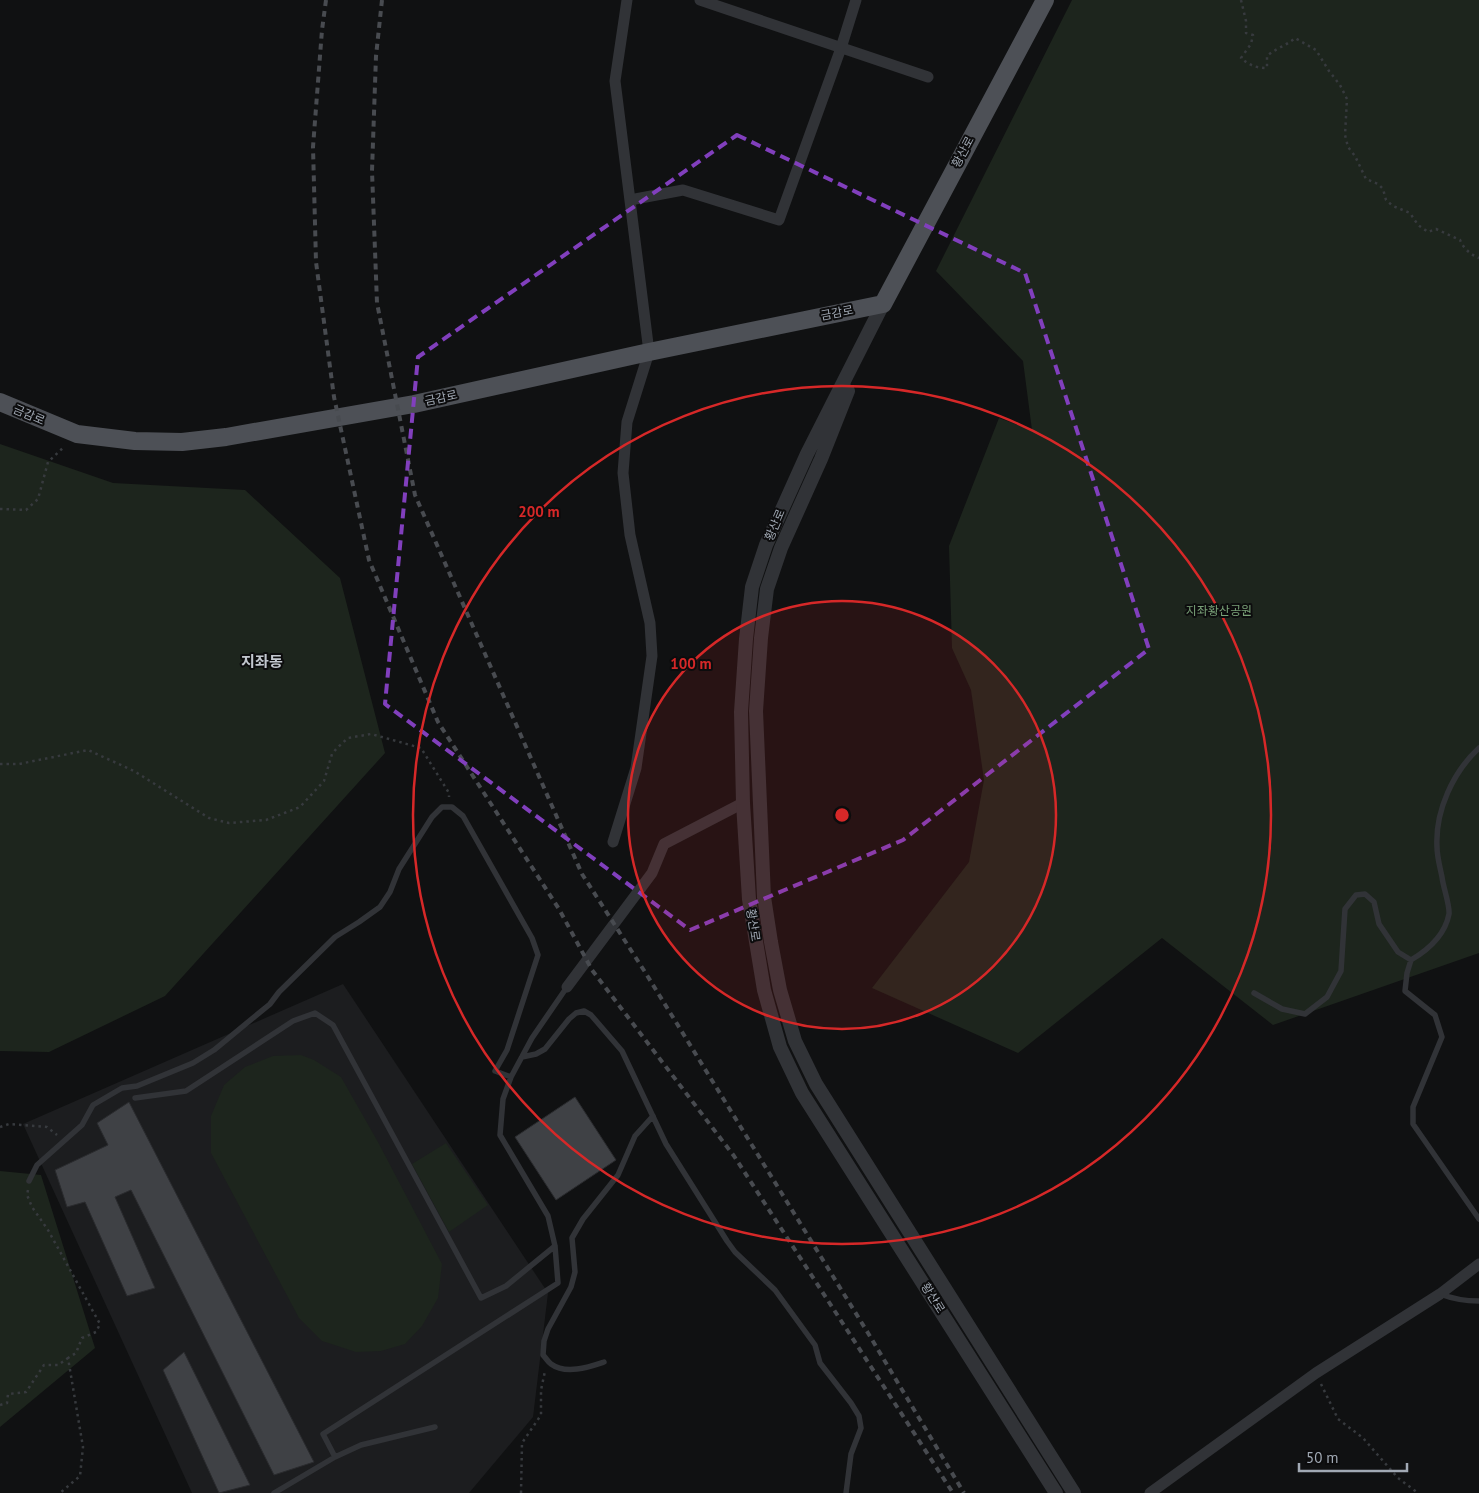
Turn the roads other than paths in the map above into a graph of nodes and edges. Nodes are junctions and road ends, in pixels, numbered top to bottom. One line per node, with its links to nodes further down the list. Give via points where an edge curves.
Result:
1 (628, 0): 7 (street, via 615,81)
2 (700, 0): 5 (street)
3 (856, 0): 5 (street)
4 (1045, 0): 8 (main road, 황산로)
5 (841, 48): 6 (street); 7 (street, via 779,220 684,190)
6 (928, 77)
7 (630, 200): 9 (street)
8 (883, 304): 9 (main road, 금감로); 12 (street, 황산로, via 807,454 766,545 752,587 741,712); 33 (street, 황산로, via 767,589 756,711 764,897 771,942 780,990 795,1041 816,1084)
9 (648, 352): 10 (main road, 금감로, via 414,404 182,442 135,441 78,434); 13 (street, via 627,422 623,473 630,535 650,624 652,656 636,768)
10 (0, 402)
11 (1479, 748): 14 (lane, via 1453,781 1440,813 1437,846 1449,913 1443,931 1425,952)
12 (743, 803): 15 (street, via 664,844 652,873); 32 (street, 황산로, via 750,908 764,990 780,1048 802,1093)
13 (613, 842)
14 (1411, 960): 16 (lane, via 1398,952 1379,924 1374,902 1365,894 1356,895 1346,909 1341,971 1327,997 1304,1014 1282,1009); 22 (lane, via 1405,991 1435,1015 1442,1037 1413,1107 1413,1124)
15 (567, 987): 17 (lane)
16 (1254, 993)
17 (522, 1056): 18 (lane); 20 (lane, via 545,1049 569,1019 584,1012 622,1051)
18 (511, 1077): 21 (lane, via 495,1071 507,1050 538,955 532,938 463,816 452,807 442,807 432,817 399,869 380,907 335,936 270,1004 214,1050 193,1063 137,1086 122,1088 93,1105 82,1126 37,1165); 23 (lane, via 503,1099 500,1135 548,1216)
19 (135, 1098): 23 (lane, via 186,1091 293,1021 315,1013 333,1025 481,1298 506,1286)
20 (652, 1116): 27 (lane, via 635,1136 618,1175 583,1218 572,1238 575,1272 571,1287 544,1341 543,1355 558,1368 581,1369); 31 (lane, via 680,1168 727,1241 775,1290 815,1345 820,1364 859,1416 861,1428 851,1454)
21 (29, 1181)
22 (1479, 1220)
23 (555, 1246): 29 (lane, via 558,1283 323,1434)
24 (1479, 1264): 25 (street)
25 (1440, 1294): 26 (lane); 34 (street, via 1316,1373)
26 (1479, 1301)
27 (604, 1362)
28 (435, 1427): 29 (lane, via 361,1445)
29 (335, 1457): 30 (lane)
30 (274, 1493)
31 (846, 1493)
32 (1056, 1493)
33 (1074, 1493)
34 (1150, 1493)

